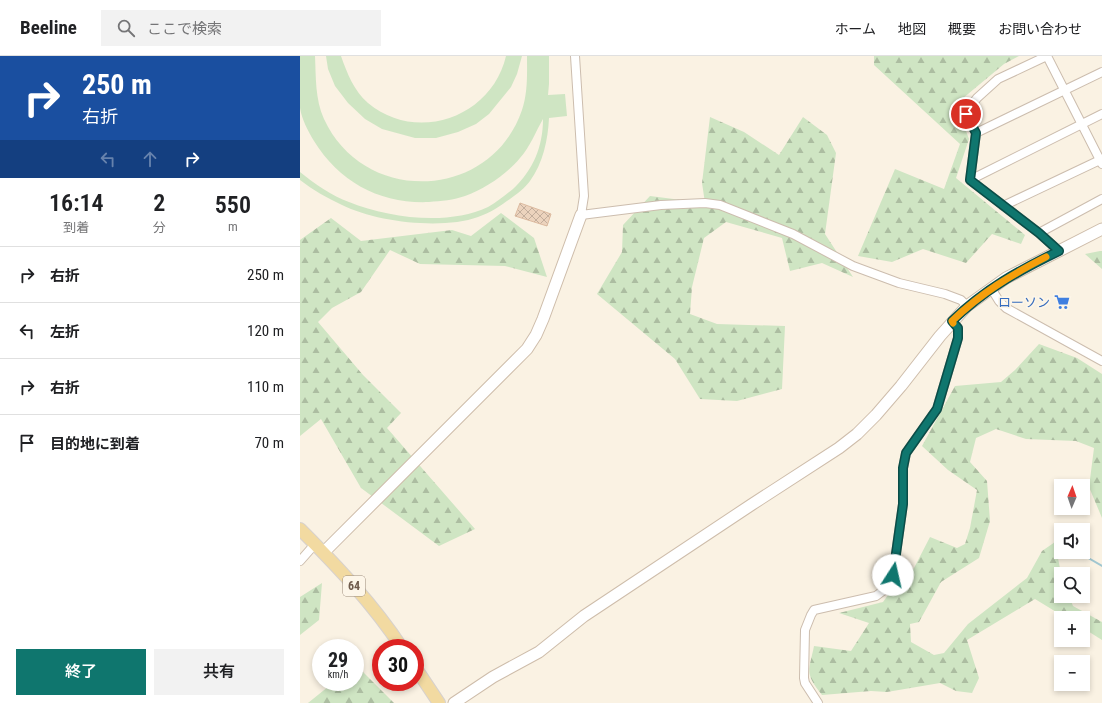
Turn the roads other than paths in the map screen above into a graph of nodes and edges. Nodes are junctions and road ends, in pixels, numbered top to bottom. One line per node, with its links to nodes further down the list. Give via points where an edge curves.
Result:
1 (575, 56): 12 (street, via 584,196)
2 (1047, 56): 4 (street); 7 (street, via 998,80 977,98 966,114)
3 (1102, 72): 4 (street)
4 (1066, 91): 6 (street); 7 (street)
5 (1102, 114): 6 (street)
6 (1082, 123): 8 (street); 9 (street)
7 (976, 133): 9 (street)
8 (1101, 161): 11 (street)
9 (970, 180): 11 (street)
10 (1102, 199): 14 (street)
11 (1003, 206): 14 (street)
12 (581, 215): 17 (street, via 661,205 720,205 793,234 853,266 899,283 956,298); 22 (street, via 543,319 527,349)
13 (1102, 229): 15 (street)
14 (1039, 233): 15 (street)
15 (1059, 251): 16 (street)
16 (991, 288): 17 (street); 19 (street, via 1006,308)
17 (967, 306): 18 (street)
18 (952, 321): 27 (street, via 876,415 839,448 584,616 539,652 493,677); 28 (street, via 958,328 958,338 937,409 906,453 904,460 903,504 893,575 884,590 876,596 814,610 807,621 805,683)
19 (1102, 361)
20 (300, 529): 21 (main road, 64)
21 (315, 544): 22 (main road, 64); 23 (street)
22 (324, 552): 24 (main road, 64, via 378,612)
23 (300, 561)
24 (396, 639)
25 (424, 681): 26 (main road)
26 (438, 703)
27 (454, 703)
28 (818, 703)

